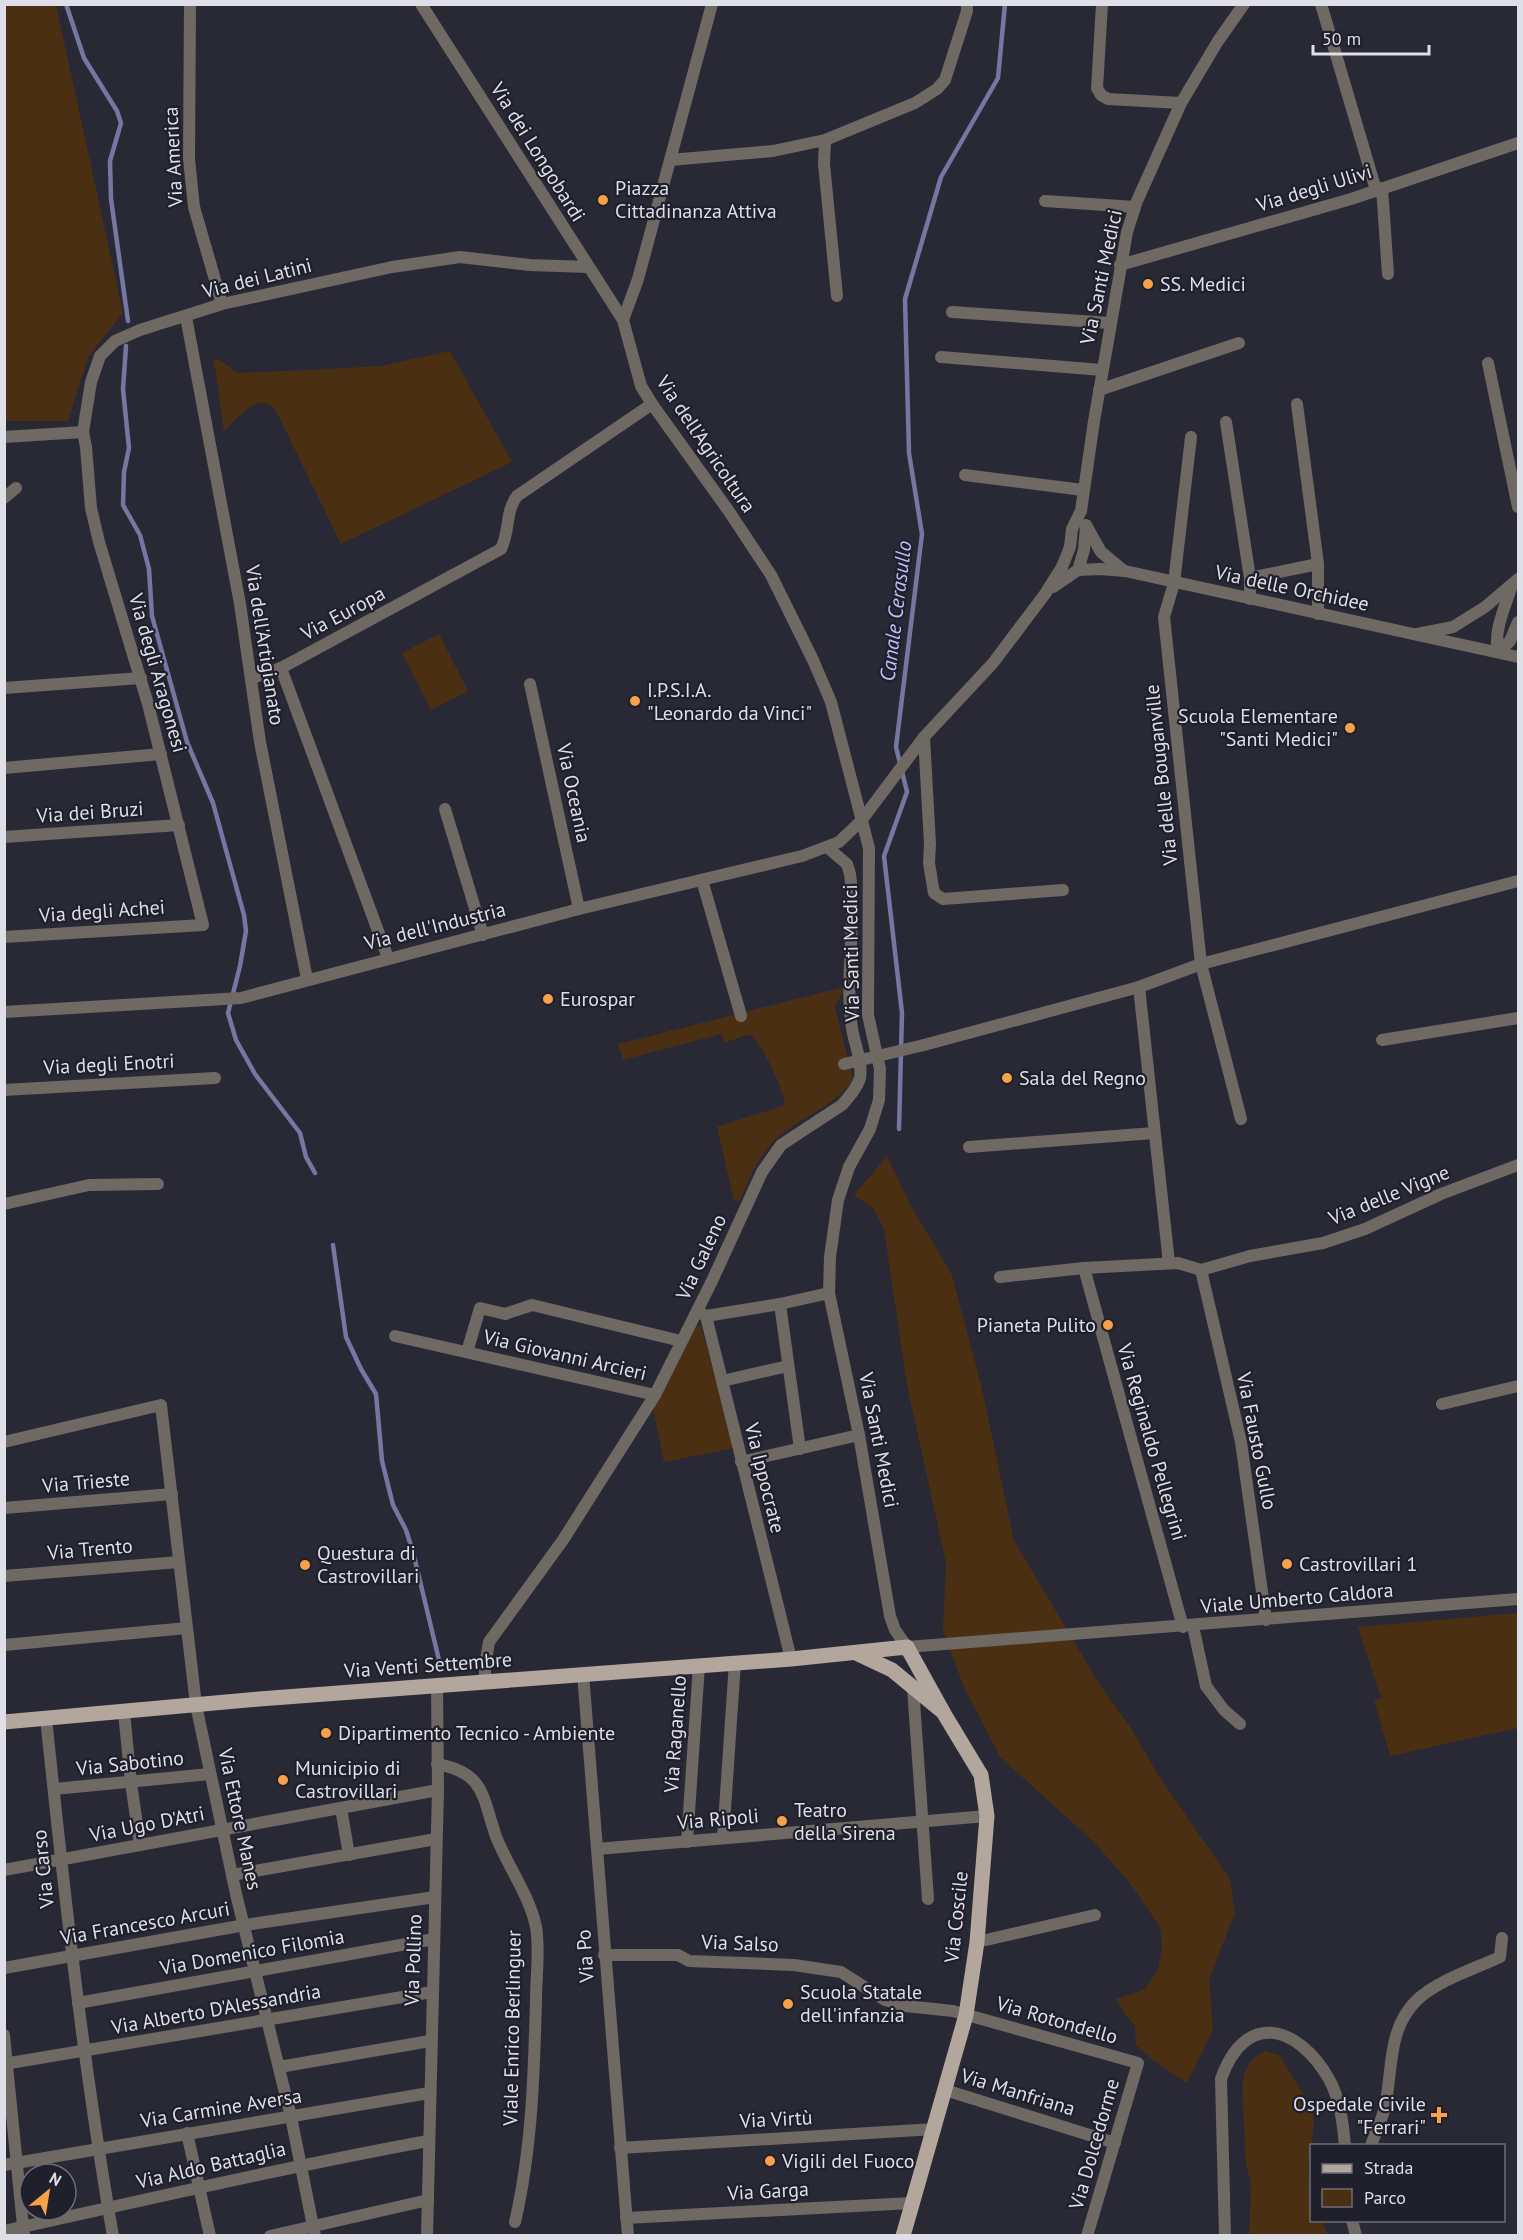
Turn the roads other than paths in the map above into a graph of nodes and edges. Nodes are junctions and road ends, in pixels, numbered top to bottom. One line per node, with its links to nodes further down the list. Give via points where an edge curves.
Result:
1 (190, 4): 19 (street, Via America, via 189,159 194,207)
2 (421, 4): 16 (street, Via dei Longobardi)
3 (711, 4): 11 (street)
4 (967, 4): 9 (street, via 953,58 937,89 915,104)
5 (1102, 4): 8 (street, via 1097,88 1101,95 1108,99)
6 (1244, 4): 8 (street, Via Santi Medici)
7 (1321, 4): 12 (street)
8 (1181, 103): 14 (street, Via Santi Medici)
9 (825, 140): 11 (street, via 772,151); 18 (street)
10 (1518, 143): 12 (street, Via degli Ulivi)
11 (670, 160): 22 (street)
12 (1379, 189): 15 (street, Via degli Ulivi); 17 (street)
13 (1045, 201): 14 (street)
14 (1135, 207): 15 (street, Via Santi Medici)
15 (1119, 265): 23 (street, Via Santi Medici)
16 (588, 267): 19 (street, Via dei Latini, via 460,257 392,267); 22 (street, Via dei Longobardi)
17 (1388, 274)
18 (837, 296)
19 (222, 304): 21 (street, Via dei Latini)
20 (952, 312): 23 (street)
21 (186, 317): 32 (street, Via dei Latini, via 115,341 100,356 91,382); 58 (street, Via dell'Artigianato)
22 (623, 320): 29 (street, Via dell'Agricoltura, via 641,386)
23 (1110, 323): 27 (street, Via Santi Medici)
24 (1239, 343): 28 (street)
25 (941, 357): 27 (street)
26 (1488, 363): 39 (street)
27 (1102, 370): 28 (street, Via Santi Medici)
28 (1099, 390): 37 (street, Via Santi Medici)
29 (652, 404): 56 (street, Via Europa, via 517,496 510,506 507,538 501,549); 65 (street, Via dell'Agricoltura, via 771,575 831,702)
30 (1297, 404): 43 (street)
31 (1226, 422): 46 (street)
32 (83, 432): 33 (street); 57 (street, Via degli Aragonesi, via 91,508 99,542)
33 (4, 437)
34 (1191, 438): 48 (street, Via delle Bouganville)
35 (965, 475): 37 (street)
36 (16, 488): 38 (street)
37 (1083, 490): 40 (street, Via Santi Medici)
38 (4, 498)
39 (1518, 507)
40 (1081, 511): 41 (street, Via Santi Medici); 42 (street, Via Santi Medici, via 1072,529)
41 (1086, 526): 44 (street, Via Santi Medici); 45 (street, Via Santi Medici, via 1101,552)
42 (1070, 547): 44 (street); 49 (street, Via Santi Medici)
43 (1318, 564): 46 (street); 51 (street)
44 (1078, 570): 45 (street, Via delle Orchidee); 49 (street, Via Santi Medici)
45 (1125, 572): 48 (street, Via delle Orchidee)
46 (1250, 578): 50 (street)
47 (1515, 582): 53 (street, via 1453,627); 54 (street, via 1497,633)
48 (1174, 583): 50 (street, Via delle Orchidee); 77 (street, Via delle Bouganville, via 1164,616)
49 (1045, 594): 61 (street, Via Santi Medici, via 993,663)
50 (1251, 599): 51 (street, Via delle Orchidee)
51 (1318, 614): 53 (street, Via delle Orchidee)
52 (1518, 622): 54 (street, via 1510,641)
53 (1415, 634): 54 (street, Via delle Orchidee)
54 (1498, 651): 55 (street, Via delle Orchidee)
55 (1518, 657)
56 (281, 668): 58 (street, Via Europa); 76 (street)
57 (141, 678): 60 (street); 62 (street, Via degli Aragonesi)
58 (252, 678): 78 (street, Via dell'Artigianato, via 260,742)
59 (530, 684): 72 (street, Via Oceania)
60 (4, 688)
61 (924, 737): 65 (street, Via Santi Medici); 71 (street, via 929,863 934,893 943,899)
62 (161, 754): 63 (street); 66 (street, Via degli Aragonesi)
63 (4, 768)
64 (445, 809): 74 (street)
65 (861, 821): 68 (street, Via dell'Industria, via 839,842); 97 (street, Via Santi Medici, via 869,848 868,1015 880,1069 879,1100 838,1200)
66 (179, 825): 67 (street, Via dei Bruzi); 73 (street, Via degli Aragonesi)
67 (4, 837)
68 (827, 846): 69 (street, Via dell'Industria, via 802,856); 99 (street, Via Galeno, via 846,864 850,874 849,1010 860,1078 842,1105 781,1145 762,1172)
69 (702, 880): 72 (street, Via dell'Industria); 81 (street)
70 (1518, 880): 77 (street)
71 (1063, 890)
72 (579, 909): 74 (street, Via dell'Industria)
73 (203, 925): 75 (street, Via degli Achei)
74 (483, 935): 76 (street, Via dell'Industria)
75 (4, 937)
76 (388, 958): 78 (street, Via dell'Industria)
77 (1201, 964): 79 (street); 87 (street, Via delle Bouganville)
78 (307, 980): 80 (street, Via dell'Industria, via 223,1000)
79 (1139, 987): 84 (street, bridge); 88 (street)
80 (4, 1012)
81 (741, 1016)
82 (1518, 1018): 83 (street)
83 (1382, 1040)
84 (844, 1064)
85 (215, 1078): 86 (street, Via degli Enotri)
86 (4, 1090)
87 (1241, 1119)
88 (1154, 1133): 89 (street); 93 (street)
89 (969, 1148)
90 (1518, 1165): 95 (street, Via delle Vigne, via 1323,1243 1250,1256)
91 (158, 1184): 92 (street, via 89,1185)
92 (4, 1204)
93 (1169, 1263): 94 (street); 95 (street)
94 (1084, 1268): 96 (street); 118 (street, Via Reginaldo Pellegrini)
95 (1201, 1270): 117 (street, Via Fausto Gullo, via 1241,1442)
96 (1000, 1276)
97 (829, 1293): 98 (street); 108 (street, Via Santi Medici)
98 (780, 1304): 99 (street); 103 (street)
99 (701, 1314): 101 (street, Via Galeno); 104 (street, Via Ippocrate)
100 (395, 1335): 102 (street, Via Giovanni Arcieri)
101 (681, 1341): 102 (street, Via Giovanni Arcieri, via 532,1305 505,1314 480,1308); 106 (street, Via Galeno)
102 (467, 1352): 106 (street, Via Giovanni Arcieri)
103 (788, 1366): 104 (street); 110 (street)
104 (722, 1381): 111 (street, Via Ippocrate)
105 (1518, 1386): 107 (street)
106 (655, 1395): 127 (street, Via Galeno, via 563,1540 489,1642)
107 (1442, 1404)
108 (860, 1435): 110 (street); 121 (street, Via Santi Medici, via 890,1617)
109 (4, 1442): 112 (street, Via Ettore Manes, via 161,1405)
110 (800, 1449): 111 (street)
111 (741, 1461): 123 (street, Via Ippocrate)
112 (172, 1494): 113 (street, Via Trieste); 114 (street, Via Ettore Manes)
113 (4, 1508)
114 (179, 1562): 115 (street, Via Trento); 119 (street, Via Ettore Manes)
115 (4, 1576)
116 (1518, 1599): 117 (street, Viale Umberto Caldora)
117 (1266, 1620): 118 (street, Viale Umberto Caldora)
118 (1188, 1627): 121 (street, Viale Umberto Caldora); 135 (street, Via Reginaldo Pellegrini, via 1206,1686)
119 (187, 1628): 120 (street); 130 (street, Via Ettore Manes)
120 (4, 1645)
121 (907, 1647): 122 (main road, Via Venti Settembre); 132 (main road)
122 (855, 1654): 123 (main road, Via Venti Settembre); 129 (main road, Via Coscile, via 892,1670)
123 (791, 1659): 124 (main road, Via Venti Settembre)
124 (735, 1662): 125 (main road, Via Venti Settembre); 145 (street)
125 (699, 1665): 126 (main road, Via Venti Settembre); 147 (street, Via Raganello)
126 (583, 1674): 127 (main road, Via Venti Settembre); 149 (street, Via Po)
127 (485, 1683): 128 (main road, Via Venti Settembre)
128 (437, 1686): 130 (main road, Via Venti Settembre); 136 (street, Via Pollino)
129 (913, 1688): 132 (main road, Via Coscile); 143 (street)
130 (196, 1705): 131 (main road, Via Venti Settembre); 137 (street, Via Ettore Manes)
131 (124, 1712): 133 (main road, Via Venti Settembre); 138 (street)
132 (943, 1712): 142 (main road, Via Coscile, via 981,1775)
133 (46, 1718): 134 (main road, Via Venti Settembre); 139 (street, Via Carso)
134 (4, 1722)
135 (1240, 1724)
136 (437, 1764): 140 (street, Via Pollino); 195 (street, Viale Enrico Berlinguer, via 463,1771 479,1787 504,1856 536,1926 531,2108 525,2181)
137 (210, 1774): 138 (street, Via Sabotino); 144 (street, Via Ettore Manes)
138 (131, 1783): 139 (street, Via Sabotino); 148 (street)
139 (54, 1789): 151 (street, Via Carso)
140 (438, 1790): 141 (street, Via Ugo D'Atri); 146 (street, Via Pollino)
141 (341, 1808): 144 (street, Via Ugo D'Atri); 150 (street)
142 (987, 1816): 143 (street, Via Ripoli); 160 (main road, Via Coscile)
143 (923, 1821): 145 (street, Via Ripoli); 155 (street)
144 (224, 1829): 148 (street, Via Ugo D'Atri); 153 (street, Via Ettore Manes)
145 (723, 1838): 147 (street, Via Ripoli)
146 (436, 1839): 150 (street); 154 (street, Via Pollino)
147 (687, 1842): 149 (street, Via Ripoli)
148 (140, 1845): 151 (street, Via Ugo D'Atri)
149 (597, 1850): 162 (street, Via Po)
150 (349, 1855): 153 (street)
151 (61, 1860): 152 (street, Via Ugo D'Atri); 161 (street, Via Carso)
152 (4, 1870)
153 (232, 1875): 157 (street, Via Ettore Manes)
154 (435, 1897): 157 (street, Via Francesco Arcuri); 159 (street, Via Pollino)
155 (928, 1899)
156 (1095, 1915): 160 (street)
157 (245, 1925): 161 (street, Via Francesco Arcuri); 164 (street, Via Ettore Manes)
158 (1502, 1938): 184 (street, via 1500,1957 1453,1978 1419,1999 1408,2012 1395,2034 1385,2107)
159 (434, 1939): 164 (street, Via Domenico Filomia); 166 (street, Via Pollino)
160 (977, 1942): 168 (main road, Via Coscile)
161 (72, 1955): 163 (street, Via Francesco Arcuri); 167 (street, Via Carso)
162 (604, 1955): 165 (street, Via Salso, via 678,1955 689,1961 794,1965); 185 (street, Via Po)
163 (4, 1968)
164 (256, 1972): 167 (street, Via Domenico Filomia); 169 (street, Via Ettore Manes)
165 (841, 1972): 168 (street, Via Rotondello, via 885,2000)
166 (432, 1992): 169 (street, Via Alberto D'Alessandria); 171 (street, Via Pollino)
167 (78, 2002): 172 (street, Via Carso)
168 (966, 2015): 173 (street, Via Rotondello); 176 (main road, Via Coscile)
169 (267, 2020): 172 (street, Via Alberto D'Alessandria); 175 (street, Via Ettore Manes)
170 (4, 2035): 174 (street)
171 (430, 2041): 175 (street); 177 (street, Via Pollino)
172 (84, 2052): 174 (street, Via Alberto D'Alessandria); 186 (street, Via Carso)
173 (1138, 2063): 182 (street, Via Dolcedorme)
174 (6, 2064): 187 (street)
175 (279, 2067): 178 (street, Via Ettore Manes)
176 (945, 2090): 179 (main road, Via Coscile); 182 (street, Via Manfriana)
177 (429, 2093): 178 (street, Via Carmine Aversa); 181 (street, Via Pollino)
178 (291, 2117): 180 (street, Via Carmine Aversa); 189 (street, Via Ettore Manes)
179 (934, 2128): 185 (street, Via Virtù); 192 (main road, Via Coscile)
180 (187, 2133): 186 (street, Via Carmine Aversa); 190 (street)
181 (428, 2141): 189 (street, Via Aldo Battaglia); 191 (street, Via Pollino)
182 (1115, 2143): 205 (street, Via Dolcedorme)
183 (1346, 2144): 206 (street, via 1342,2116 1330,2081 1300,2042 1276,2032 1256,2034 1240,2043 1221,2079)
184 (1371, 2144)
185 (620, 2148): 194 (street, Via Po)
186 (97, 2149): 187 (street, Via Carmine Aversa); 193 (street, Via Carso)
187 (17, 2158): 188 (street, Via Carmine Aversa); 198 (street)
188 (4, 2165)
189 (300, 2165): 190 (street, Via Aldo Battaglia); 196 (street, Via Ettore Manes)
190 (200, 2188): 193 (street, Via Aldo Battaglia); 200 (street)
191 (428, 2200): 196 (street); 202 (street, Via Pollino)
192 (912, 2203): 194 (street, Via Garga); 204 (main road, Via Coscile)
193 (108, 2210): 198 (street, Via Aldo Battaglia); 199 (street, Via Carso)
194 (626, 2218): 203 (street, Via Po)
195 (514, 2222)
196 (314, 2230): 201 (street)
197 (4, 2231): 198 (street, Via Aldo Battaglia)
198 (24, 2231)
199 (113, 2235)
200 (210, 2235)
201 (270, 2235)
202 (427, 2235)
203 (627, 2235)
204 (903, 2235)
205 (1088, 2235)
206 (1225, 2235)

